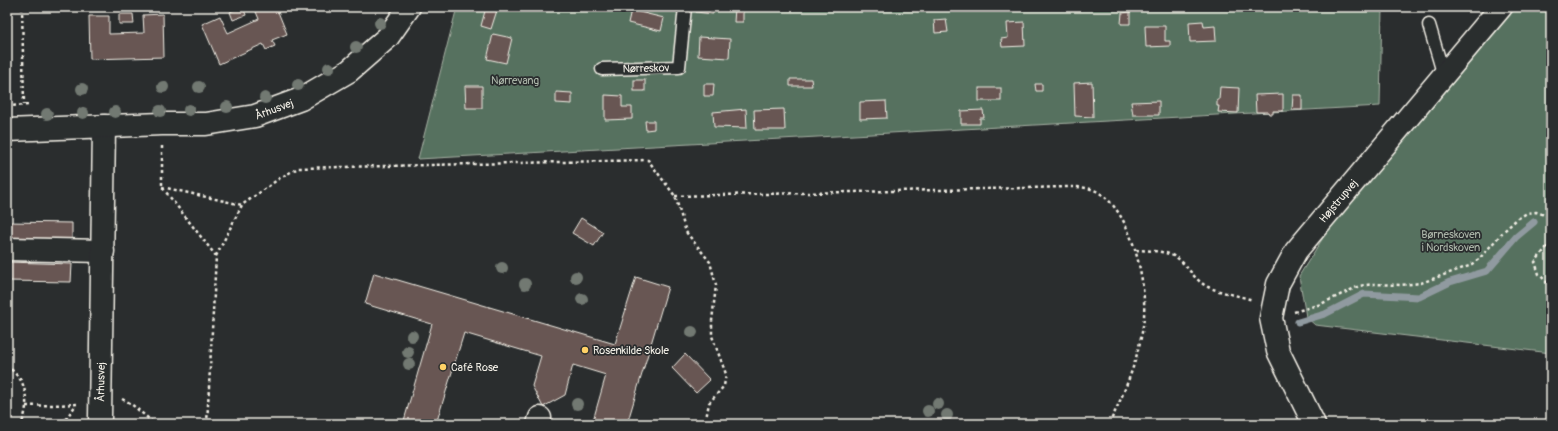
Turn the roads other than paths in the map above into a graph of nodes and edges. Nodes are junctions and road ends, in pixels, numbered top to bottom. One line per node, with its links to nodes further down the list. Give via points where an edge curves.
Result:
1 (409, 7): 7 (street, Århusvej, via 388,37 349,71 300,99 255,116 206,124)
2 (685, 7): 5 (lane, Nørreskov, via 678,67)
3 (1501, 7): 6 (street, Højstrupvej)
4 (1429, 25): 6 (lane)
5 (602, 70)
6 (1444, 76): 12 (street, Højstrupvej, via 1296,251 1278,284 1272,312 1278,351)
7 (104, 126): 8 (street, Århusvej); 10 (street, Århusvej)
8 (7, 130)
9 (7, 249): 10 (street)
10 (102, 251): 11 (street, Århusvej)
11 (100, 404)
12 (1314, 424)

